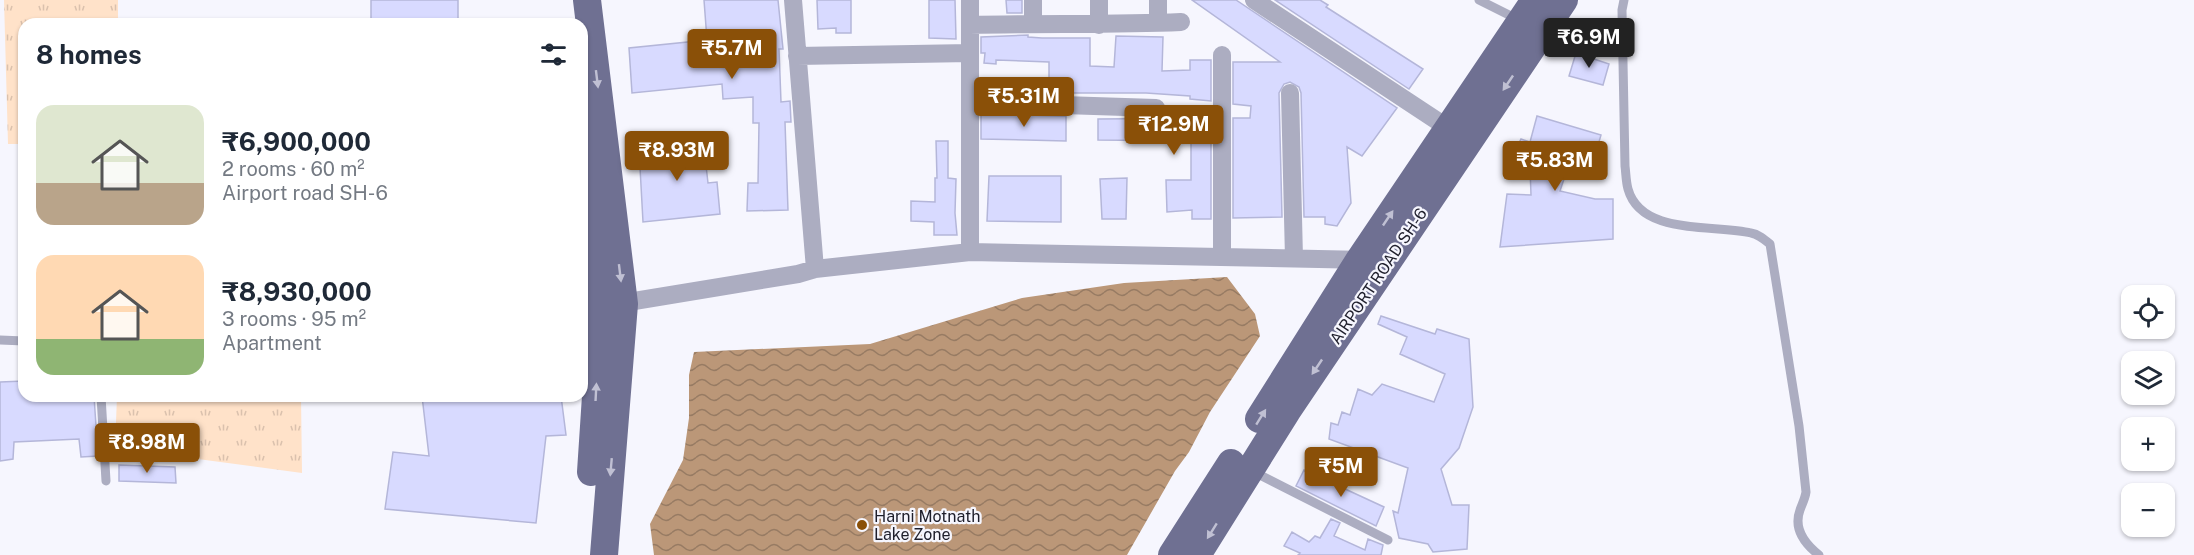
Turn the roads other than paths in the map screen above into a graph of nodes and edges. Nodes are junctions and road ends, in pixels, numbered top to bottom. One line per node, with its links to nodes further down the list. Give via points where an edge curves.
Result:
1 (568, 0): 13 (main road)
2 (587, 0): 33 (main road, one-way to 33)
3 (793, 0): 21 (street)
4 (970, 0): 17 (street)
5 (1033, 0): 15 (street)
6 (1099, 0): 18 (street)
7 (1158, 0): 16 (street)
8 (1254, 0): 25 (street)
9 (1479, 0): 12 (lane)
10 (1564, 0): 31 (main road, AIRPORT ROAD SH-6, one-way to 31)
11 (1624, 0): 44 (lane, via 1628,188 1640,208 1665,223 1752,233 1770,244 1796,402 1806,492 1798,522 1801,536)
12 (1528, 10): 25 (main road)
13 (570, 18)
14 (1182, 22): 16 (street)
15 (1033, 23): 17 (street); 18 (street)
16 (1158, 23): 18 (street)
17 (970, 25): 19 (street)
18 (1099, 25)
19 (970, 53): 21 (street); 23 (street)
20 (1222, 55): 28 (street)
21 (797, 56): 32 (street)
22 (1290, 93): 29 (street)
23 (970, 102): 24 (street); 27 (street)
24 (1156, 108)
25 (1448, 128): 30 (main road, one-way to 25)
26 (588, 170): 33 (main road)
27 (970, 252): 28 (street); 32 (street)
28 (1222, 256): 29 (street)
29 (1294, 258): 30 (street)
30 (1360, 259): 31 (street); 42 (main road, one-way to 30)
31 (1389, 260): 37 (main road, AIRPORT ROAD SH-6, one-way to 37)
32 (815, 269): 33 (street)
33 (608, 315): 40 (main road, one-way to 33); 41 (main road, one-way to 41)
34 (0, 340): 35 (lane)
35 (18, 341)
36 (101, 402): 38 (lane)
37 (1250, 470): 39 (lane); 43 (main road, AIRPORT ROAD SH-6, one-way to 43)
38 (106, 481)
39 (1388, 540)
40 (586, 555)
41 (604, 555)
42 (1172, 555)
43 (1197, 555)
44 (1819, 555)

